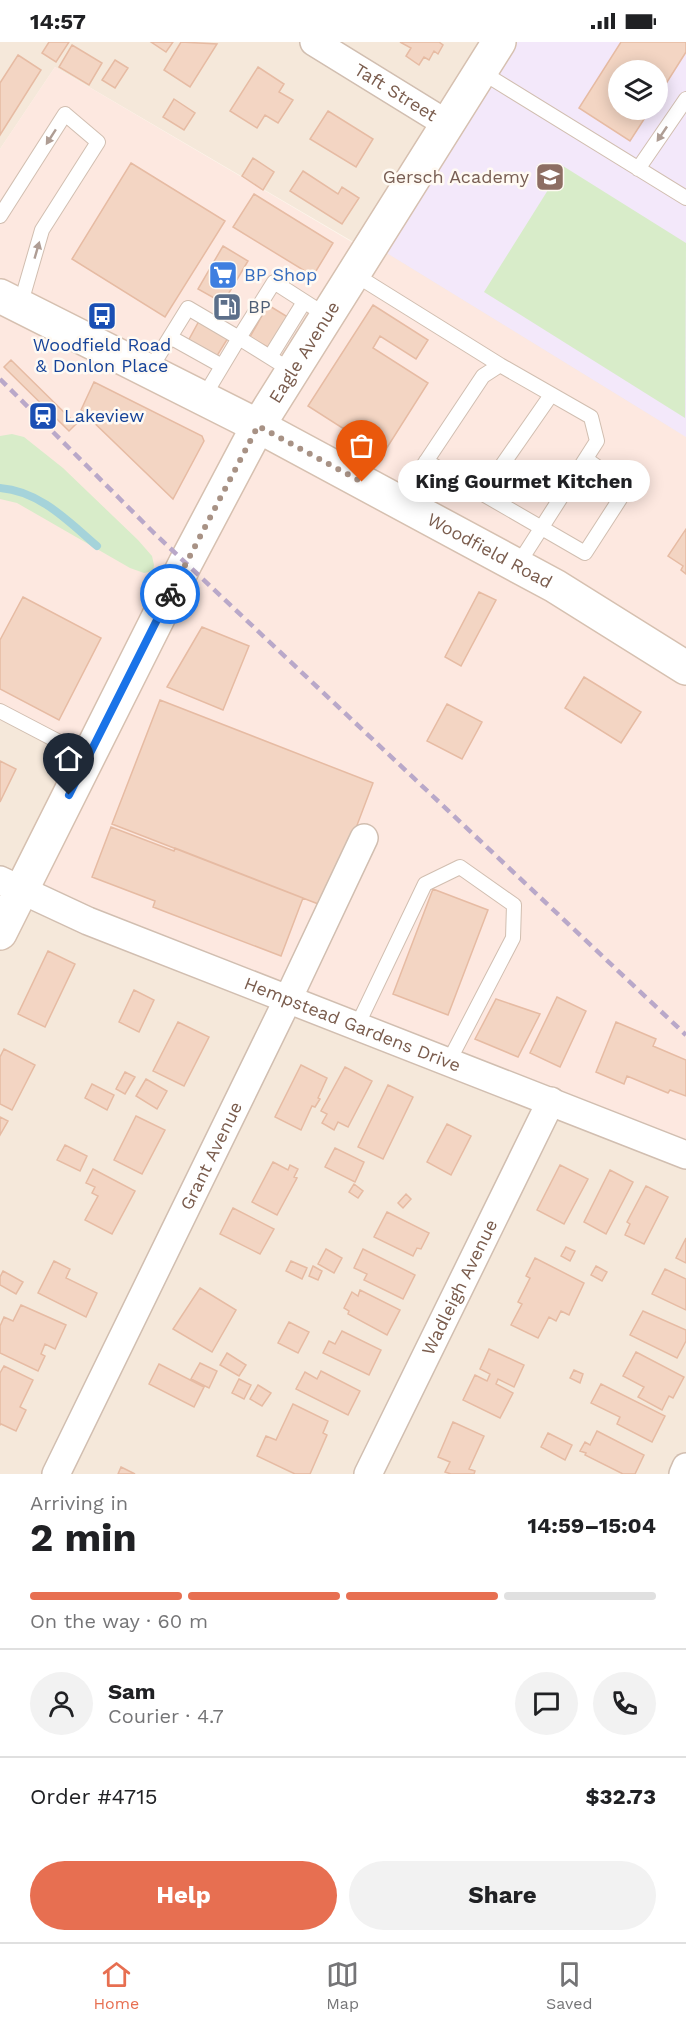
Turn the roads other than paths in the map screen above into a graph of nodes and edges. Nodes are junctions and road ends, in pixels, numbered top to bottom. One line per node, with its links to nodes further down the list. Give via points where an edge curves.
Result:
1 (314, 42): 5 (street, Taft Street)
2 (499, 42): 3 (street, Eagle Avenue)
3 (480, 72): 5 (street, Eagle Avenue); 6 (lane)
4 (686, 99): 6 (lane, one-way to 6)
5 (447, 124): 9 (street, Eagle Avenue)
6 (638, 169): 7 (lane)
7 (686, 198)
8 (0, 216): 10 (lane, one-way to 8, via 42,230 98,142 65,114)
9 (353, 274): 11 (street, Eagle Avenue); 15 (lane)
10 (10, 301): 17 (street, Woodfield Road)
11 (315, 309): 13 (lane, via 274,282); 14 (street, Eagle Avenue)
12 (170, 337): 13 (lane, via 188,308); 16 (lane); 17 (lane)
13 (239, 338): 14 (lane); 16 (lane)
14 (281, 364): 20 (street, Eagle Avenue)
15 (500, 365): 18 (lane); 22 (lane, via 483,376)
16 (222, 366): 19 (lane)
17 (149, 371): 19 (street, Woodfield Road)
18 (551, 395): 21 (lane, via 591,417 597,441); 23 (lane)
19 (203, 398): 20 (street, Woodfield Road)
20 (258, 426): 24 (street, Woodfield Road); 29 (street, Eagle Avenue)
21 (586, 459): 25 (lane); 25 (lane, via 627,488 585,553)
22 (426, 461): 23 (lane); 24 (lane)
23 (482, 494): 25 (lane)
24 (399, 502): 26 (street, Woodfield Road)
25 (541, 528): 26 (lane)
26 (517, 566): 27 (street, Woodfield Road)
27 (686, 668)
28 (0, 711): 29 (lane)
29 (88, 757): 31 (street, Eagle Avenue)
30 (364, 837): 33 (street, Grant Avenue)
31 (11, 885): 32 (street, Eagle Avenue); 33 (street, Hempstead Gardens Drive, via 88,921)
32 (0, 933)
33 (288, 999): 34 (street, Hempstead Gardens Drive); 39 (street, Grant Avenue)
34 (357, 1026): 35 (street, Hempstead Gardens Drive); 35 (lane, via 425,884 460,867 513,905 513,938)
35 (449, 1061): 36 (street, Hempstead Gardens Drive)
36 (551, 1101): 37 (street, Hempstead Gardens Drive); 40 (street, Wadleigh Avenue)
37 (686, 1155)
38 (686, 1467): 41 (street)
39 (56, 1474)
40 (368, 1474)
41 (683, 1474)

